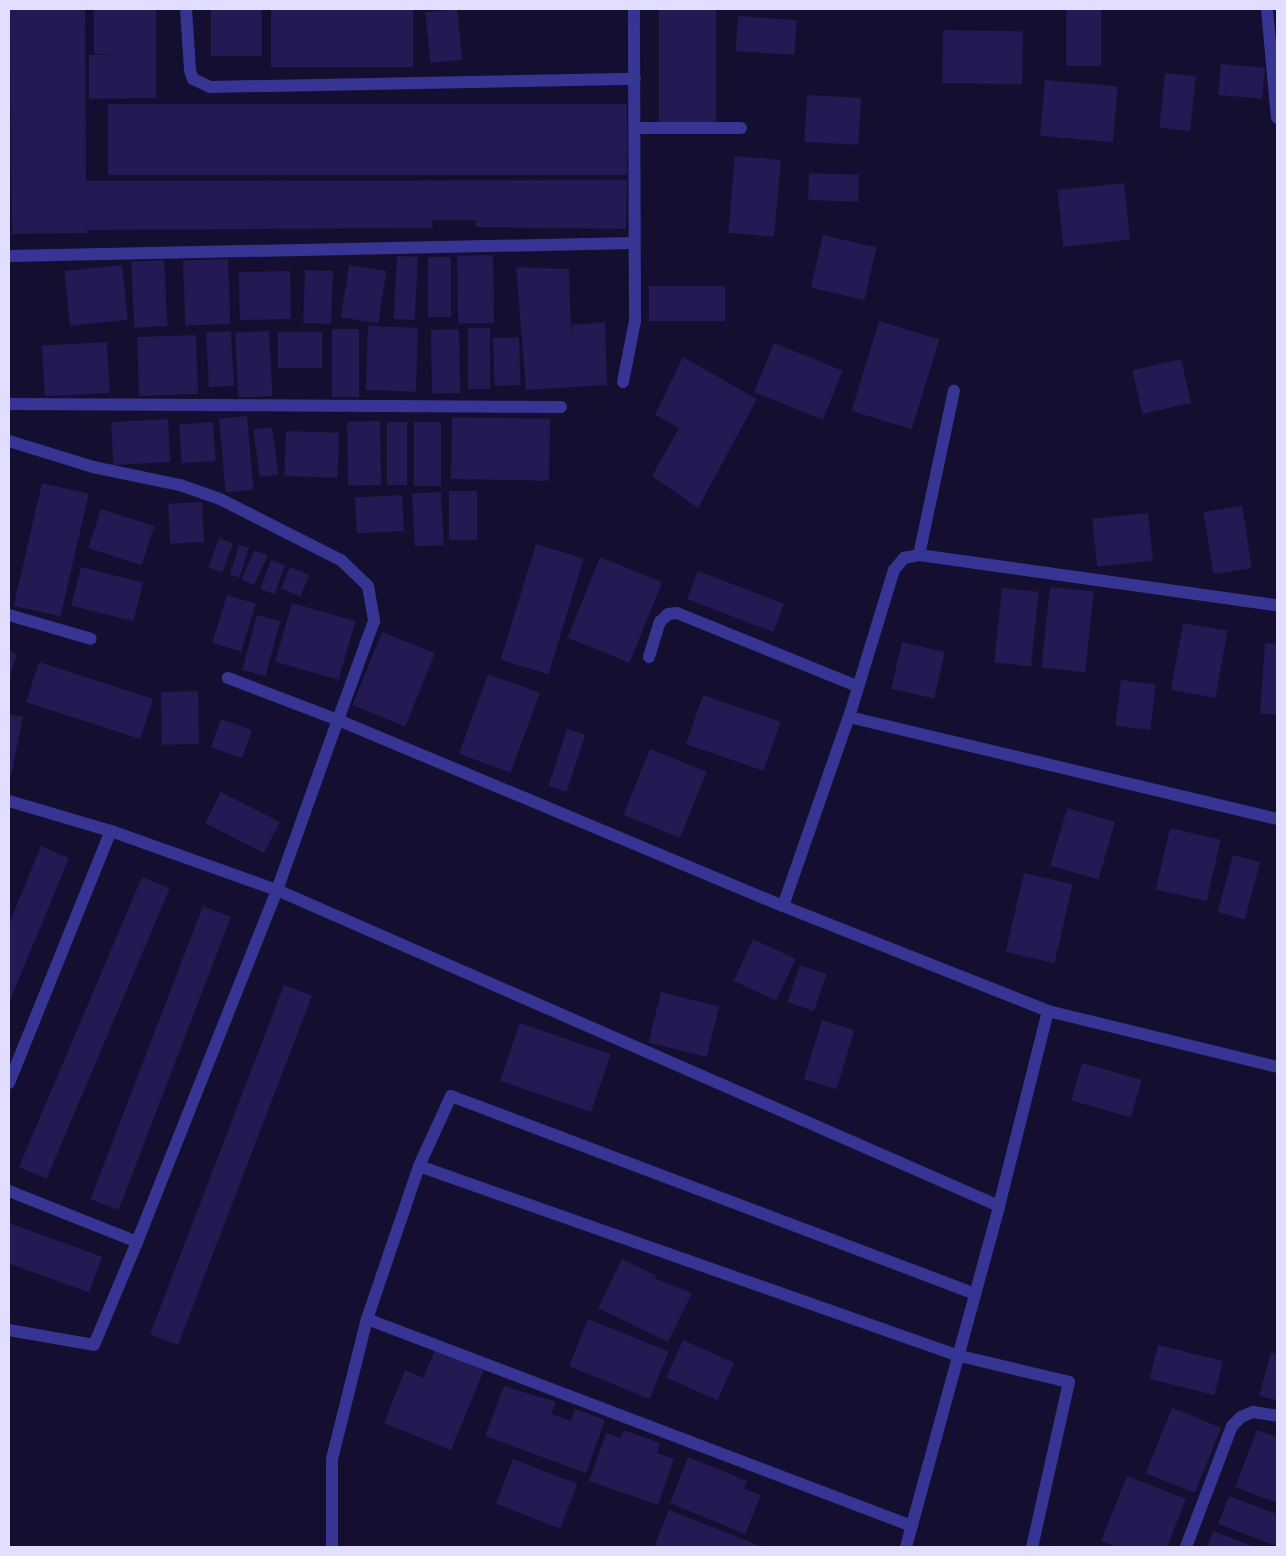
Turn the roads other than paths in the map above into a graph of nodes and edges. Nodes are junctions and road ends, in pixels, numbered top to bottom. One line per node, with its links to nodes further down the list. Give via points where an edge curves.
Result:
1 (186, 9): 4 (street, via 190,70 193,78 210,87)
2 (634, 9): 4 (street)
3 (1267, 9): 5 (street)
4 (634, 79): 6 (street)
5 (1277, 118)
6 (635, 128): 7 (street); 8 (street)
7 (741, 128)
8 (633, 242): 9 (street); 10 (street, via 635,321)
9 (9, 256)
10 (623, 382)
11 (954, 391): 15 (street)
12 (9, 404): 13 (street)
13 (561, 407)
14 (9, 441): 23 (street, via 93,467 204,493 341,560 368,586 374,620)
15 (919, 555): 16 (street); 21 (street, via 904,558 894,570)
16 (1277, 605)
17 (9, 615): 18 (street)
18 (92, 639)
19 (649, 657): 21 (street, via 660,622 668,614 677,613)
20 (228, 678): 23 (street)
21 (856, 686): 22 (street)
22 (848, 717): 25 (street); 28 (street)
23 (338, 720): 27 (street); 28 (street)
24 (9, 801): 26 (street)
25 (1277, 819)
26 (111, 831): 27 (street); 31 (street)
27 (277, 890): 34 (street); 35 (street)
28 (783, 906): 29 (street)
29 (1048, 1011): 30 (street); 34 (street)
30 (1277, 1067)
31 (9, 1083)
32 (419, 1166): 36 (street, via 451,1096); 37 (street); 39 (street)
33 (9, 1191): 35 (street)
34 (999, 1206): 36 (street)
35 (137, 1242): 38 (street, via 94,1345)
36 (973, 1293): 39 (street)
37 (367, 1319): 41 (street); 42 (street, via 332,1459)
38 (9, 1330)
39 (956, 1355): 41 (street); 44 (street, via 1069,1382)
40 (1277, 1416): 45 (street, via 1253,1412 1242,1416 1232,1426)
41 (912, 1526): 43 (street)
42 (332, 1547)
43 (906, 1547)
44 (1032, 1547)
45 (1186, 1547)

